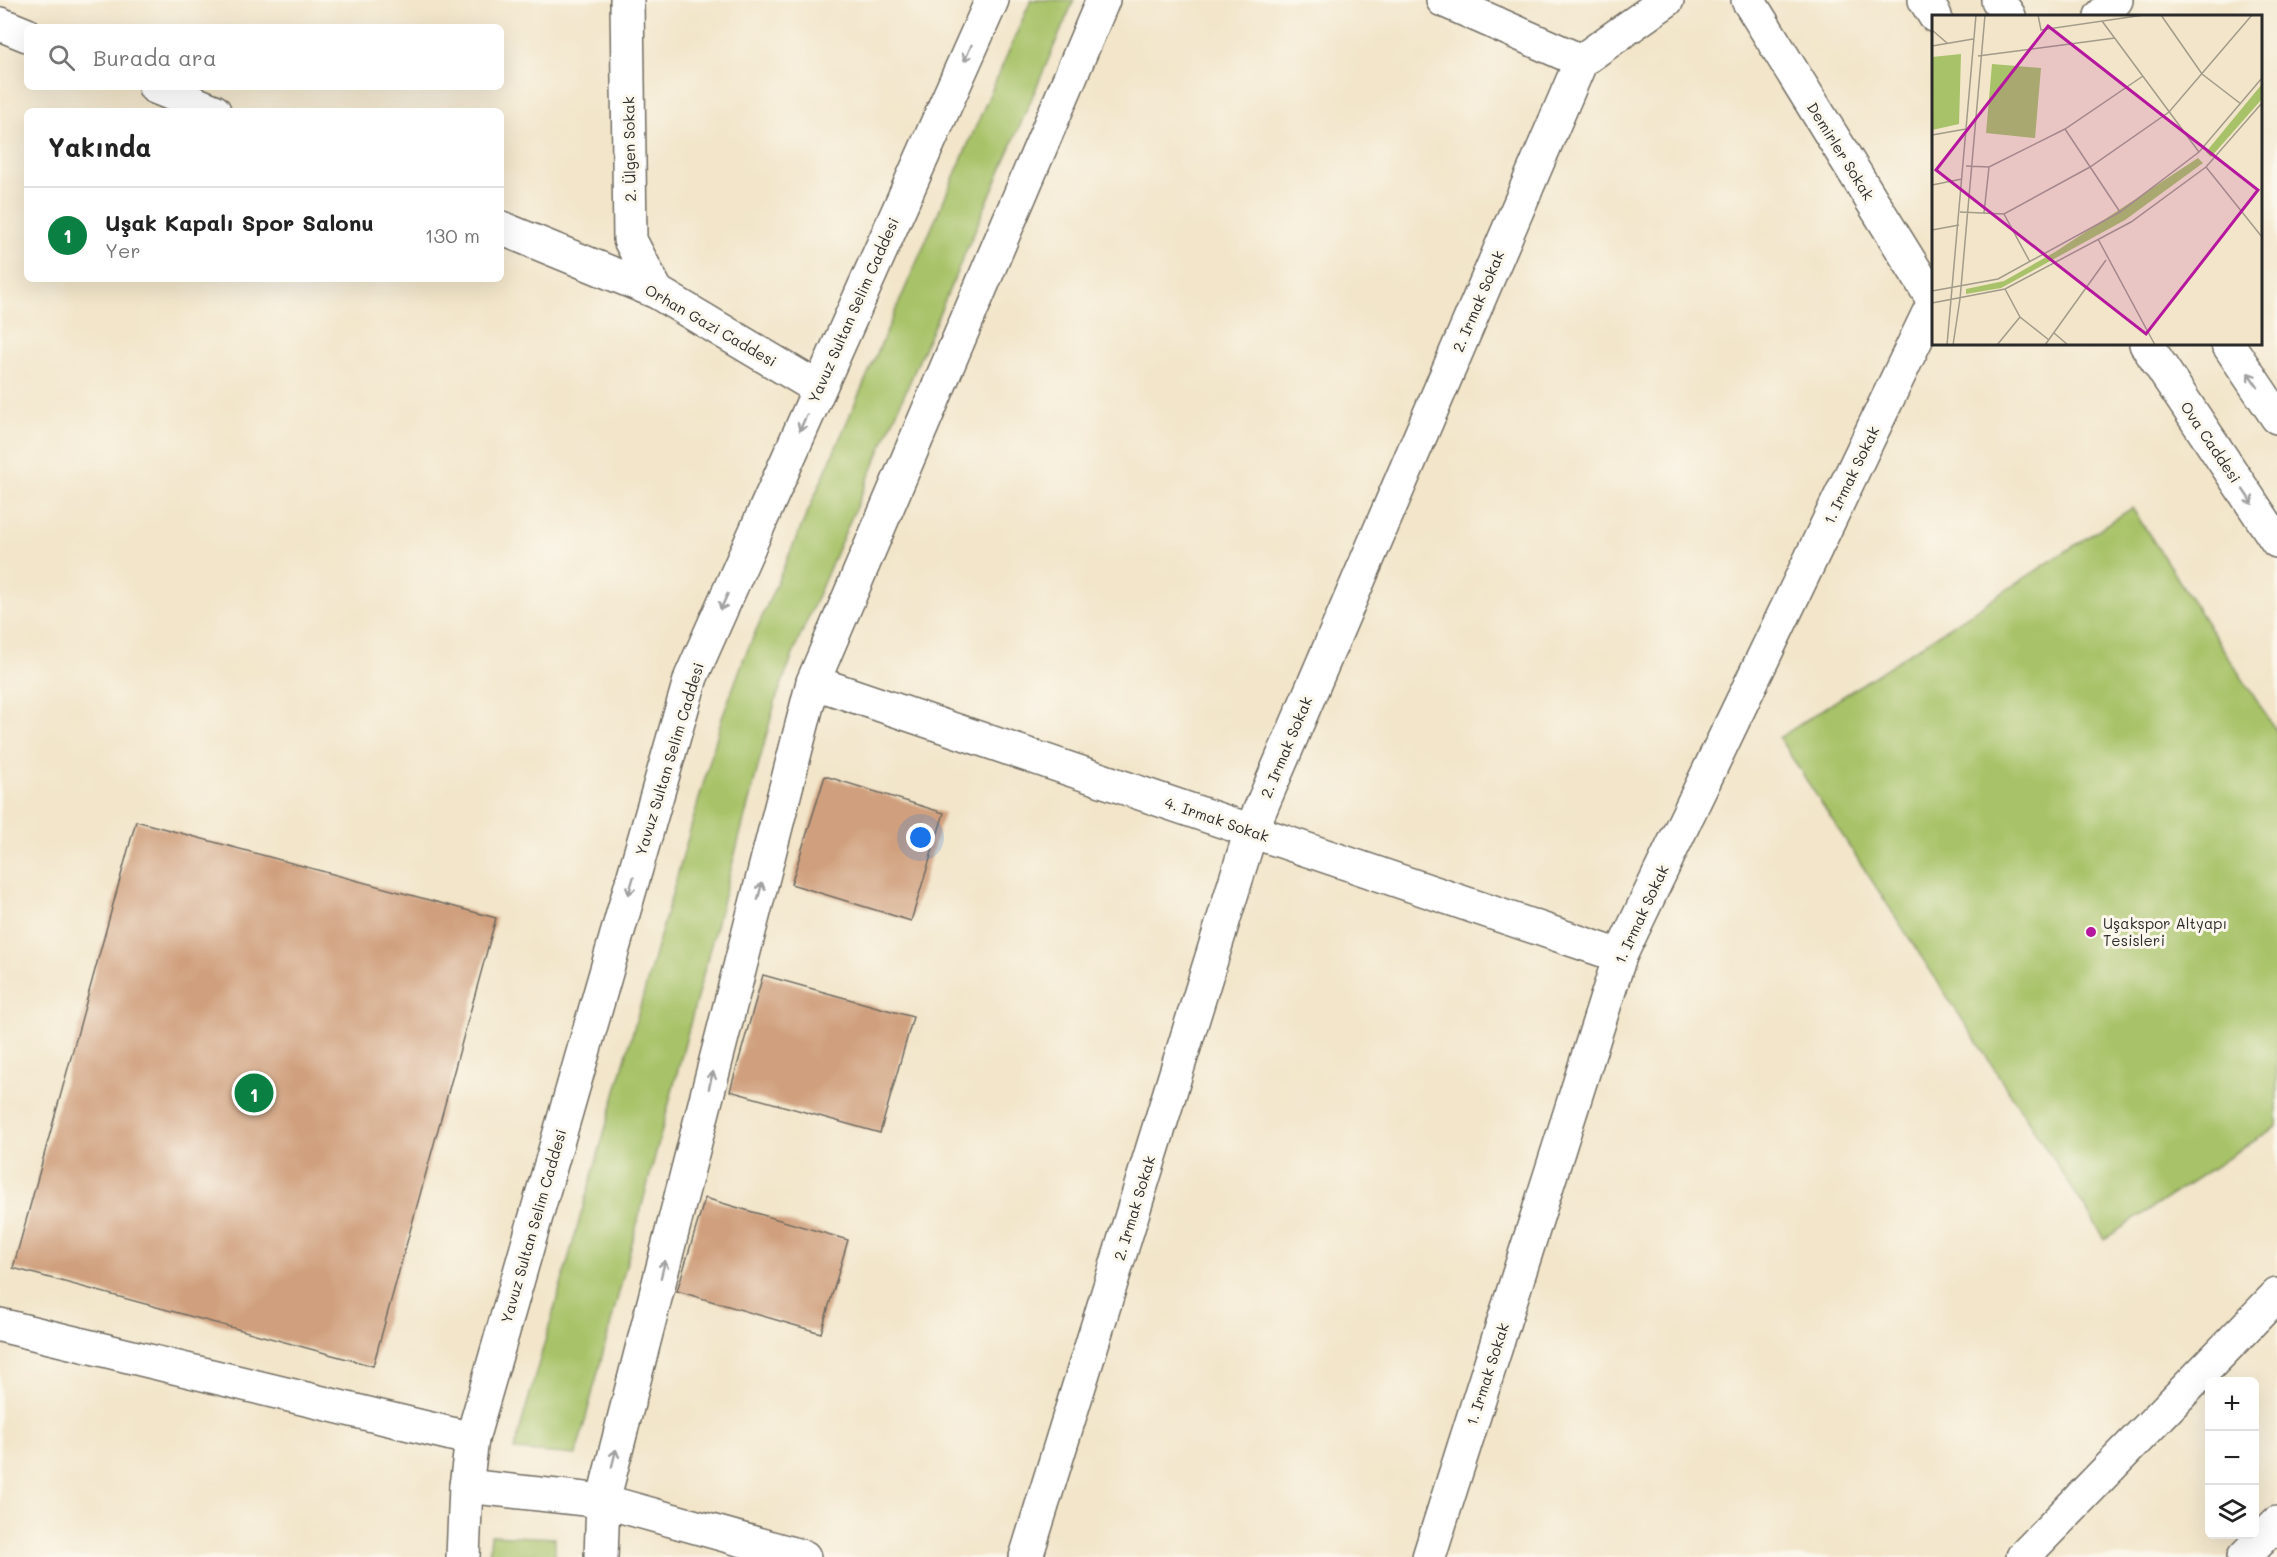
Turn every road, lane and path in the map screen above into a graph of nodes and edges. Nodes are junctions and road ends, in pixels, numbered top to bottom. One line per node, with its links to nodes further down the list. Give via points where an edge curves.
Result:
1 (627, 0): 19 (street, 2. Ülgen Sokak, via 630,240)
2 (992, 0): 24 (street, Yavuz Sultan Selim Caddesi, one-way to 24)
3 (1103, 0): 27 (street)
4 (1443, 0): 15 (street)
5 (1667, 0): 15 (street)
6 (1748, 0): 20 (street, Demirler Sokak)
7 (1924, 0): 10 (street)
8 (1998, 0): 11 (street)
9 (2116, 0): 12 (street)
10 (1934, 15)
11 (2008, 15)
12 (2102, 15)
13 (0, 24): 14 (street)
14 (24, 34)
15 (1581, 62): 28 (street, 2. Irmak Sokak)
16 (162, 90): 17 (street)
17 (207, 108)
18 (504, 229): 19 (street, Orhan Gazi Caddesi)
19 (657, 292): 24 (street, Orhan Gazi Caddesi)
20 (1932, 299)
21 (1932, 306): 29 (street, 1. Irmak Sokak)
22 (2147, 345): 26 (street, Ova Caddesi, one-way to 26)
23 (2229, 345): 25 (street, one-way to 23)
24 (818, 388): 32 (street, Yavuz Sultan Selim Caddesi, one-way to 32, via 691,677)
25 (2277, 417)
26 (2277, 541)
27 (813, 682): 28 (street, 4. Irmak Sokak); 34 (street, one-way to 27)
28 (1251, 831): 29 (street, 4. Irmak Sokak); 39 (street, 2. Irmak Sokak)
29 (1620, 956): 40 (street, 1. Irmak Sokak)
30 (2277, 1295): 41 (street)
31 (0, 1325): 32 (street)
32 (472, 1439): 33 (street, Yavuz Sultan Selim Caddesi)
33 (466, 1486): 34 (street); 36 (street, Yavuz Sultan Selim Caddesi)
34 (603, 1501): 37 (street); 38 (street)
35 (2277, 1523): 42 (street)
36 (463, 1557)
37 (601, 1557)
38 (804, 1557)
39 (1026, 1557)
40 (1429, 1557)
41 (2023, 1557)
42 (2244, 1557)

